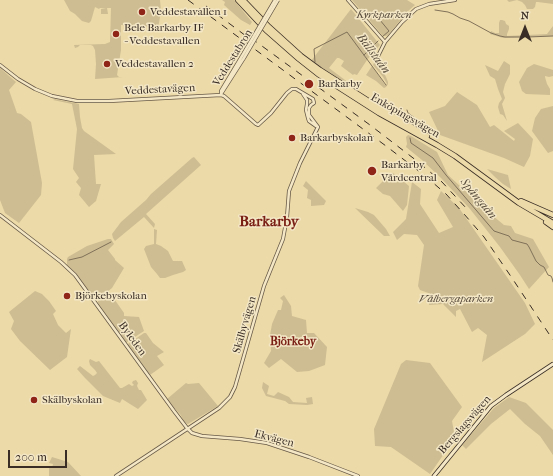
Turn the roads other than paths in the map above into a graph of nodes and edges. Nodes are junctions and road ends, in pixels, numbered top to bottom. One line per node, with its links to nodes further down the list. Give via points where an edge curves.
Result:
1 (238, 0): 15 (highway, Enköpingsvägen, via 266,30 318,74 379,113 455,156)
2 (243, 0): 14 (highway, Enköpingsvägen, via 280,37 320,70 456,154)
3 (276, 0): 10 (street, Veddestabron, bridge, via 221,91)
4 (348, 0): 6 (street)
5 (455, 0): 6 (street, via 416,9)
6 (385, 42): 7 (street)
7 (378, 56)
8 (0, 64): 10 (street, Veddestavägen, via 35,89 52,96 77,101)
9 (302, 93): 10 (street, via 296,89 290,91 258,125); 11 (street); 12 (street)
10 (221, 95)
11 (311, 97): 12 (street); 13 (street, via 314,101 313,104)
12 (307, 100): 13 (street)
13 (309, 104): 22 (street, Skälbyvägen, via 306,110 308,118 318,127 289,191 284,235 264,286 235,387 230,397 219,408)
14 (521, 201): 17 (highway); 18 (highway, Enköpingsvägen)
15 (530, 210): 19 (highway, Enköpingsvägen); 20 (highway)
16 (0, 215): 22 (street, Byleden, via 75,275)
17 (553, 215)
18 (553, 219)
19 (553, 223)
20 (553, 227)
21 (553, 364): 25 (main road, Bergslagsvägen, via 491,406)
22 (187, 428): 23 (street, Skälbyvägen); 24 (street, Ekvägen, via 192,433 202,436 267,443)
23 (116, 476)
24 (357, 476)
25 (434, 476)

